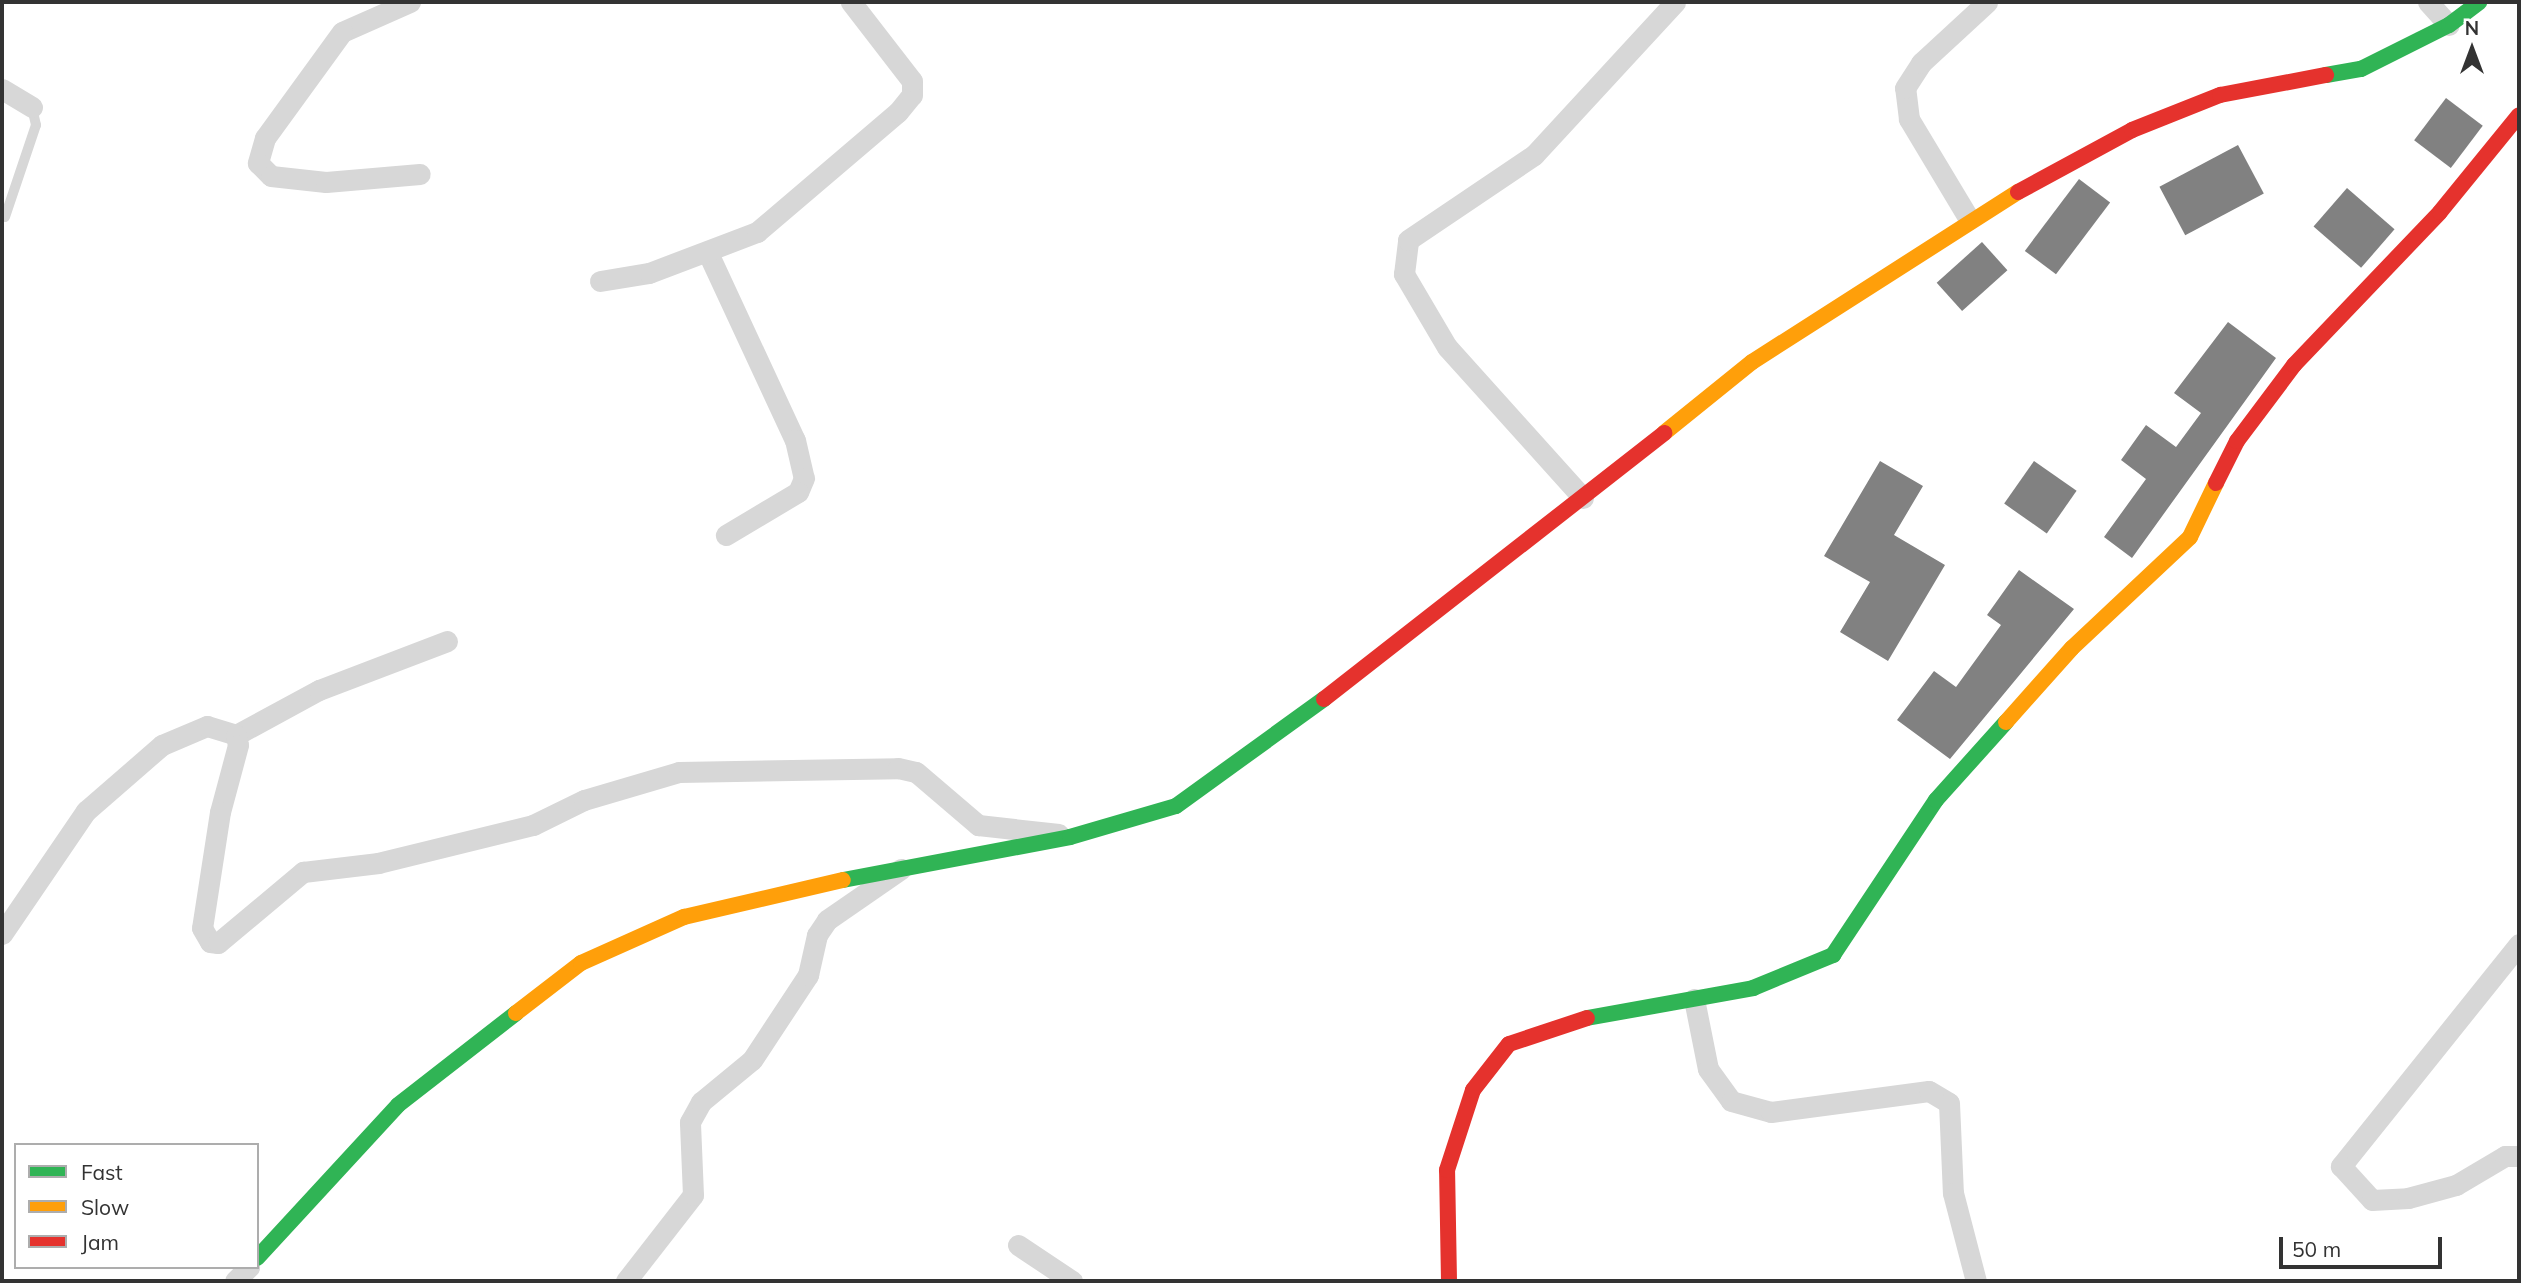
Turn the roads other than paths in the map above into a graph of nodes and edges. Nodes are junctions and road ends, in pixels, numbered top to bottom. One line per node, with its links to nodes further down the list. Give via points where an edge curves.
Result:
1 (410, 2): 11 (street, via 342,32 265,138 258,163 271,176 326,182)
2 (851, 2): 14 (street, via 909,75 912,95 793,207)
3 (1675, 2): 16 (street, via 1534,155 1408,240 1404,274 1447,347)
4 (1987, 2): 13 (street, via 1921,63 1905,88 1909,119)
5 (2428, 2): 7 (street)
6 (2479, 2): 7 (street)
7 (2449, 25): 13 (street, via 2361,69 2220,95 2132,130)
8 (2, 89): 9 (street)
9 (32, 107): 12 (lane, via 36,125)
10 (2519, 115): 24 (street, via 2440,212 2294,365 2237,441 2190,537 2072,648 1936,800 1879,884 1858,926 1833,955 1754,988)
11 (420, 174)
12 (5, 217)
13 (1969, 219): 16 (street, via 1831,304)
14 (708, 253): 15 (street); 17 (street, via 795,440 804,478 798,492)
15 (600, 281)
16 (1583, 498): 20 (street, via 1470,579 1385,655 1176,806)
17 (726, 535)
18 (447, 641): 19 (street, via 319,690)
19 (236, 734): 20 (street, via 202,928 210,942 218,943 303,872 378,863 533,825 584,800 679,772 898,768 922,776 978,825); 22 (street, via 222,726 187,731 123,774 86,811)
20 (1070, 836): 21 (street)
21 (905, 864): 27 (street, via 684,917 581,963 398,1105); 28 (street, via 827,920 817,935 808,975 752,1060 701,1102 690,1122 693,1195)
22 (2, 934)
23 (2519, 944): 25 (street, via 2341,1166 2372,1200 2396,1199 2456,1185 2505,1156)
24 (1694, 999): 30 (street, via 1561,1023 1509,1044 1473,1090 1447,1170); 31 (street, via 1708,1069 1731,1101 1771,1112 1929,1091 1948,1103 1952,1193)
25 (2519, 1156)
26 (1018, 1245): 29 (street)
27 (259, 1256)
28 (626, 1281)
29 (1072, 1281)
30 (1449, 1281)
31 (1976, 1281)

